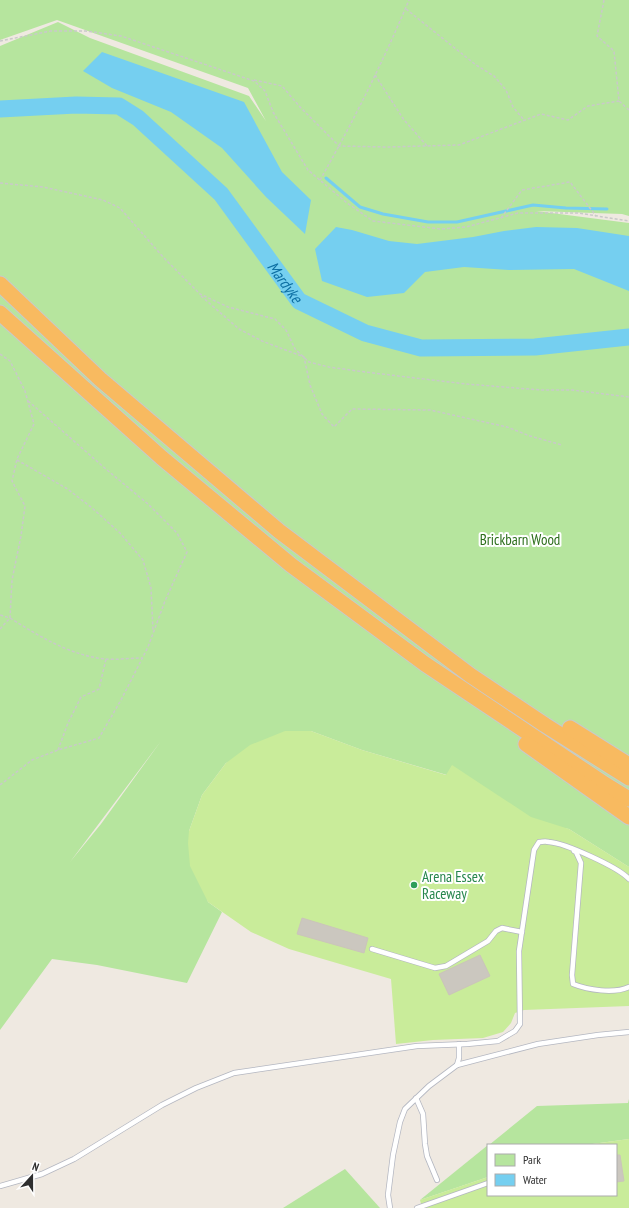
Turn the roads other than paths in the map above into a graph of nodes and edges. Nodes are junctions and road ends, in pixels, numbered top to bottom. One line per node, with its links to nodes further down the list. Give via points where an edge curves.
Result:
1 (0, 284): 3 (highway, via 100,379 279,531)
2 (0, 313): 4 (highway, via 167,463 291,565)
3 (443, 654): 5 (highway, via 482,671); 6 (highway, via 470,675)
4 (425, 664): 7 (highway); 8 (highway, via 463,699)
5 (629, 765)
6 (629, 778)
7 (629, 799)
8 (629, 817)
9 (562, 845): 10 (lane, via 608,864); 11 (lane, via 539,842 534,850); 13 (lane, via 576,852 581,863 573,984 600,990 620,990)
10 (629, 878)
11 (522, 932): 12 (lane, via 502,928 488,941 446,966 435,968); 15 (lane, via 519,951 520,1024 515,1031 498,1041)
12 (372, 950)
13 (629, 987)
14 (629, 1032): 16 (lane, via 538,1044)
15 (459, 1044): 16 (lane); 20 (lane, via 417,1046 234,1073 162,1105 74,1160 42,1174)
16 (457, 1065): 17 (lane)
17 (416, 1098): 18 (lane, via 423,1114 425,1144); 21 (lane, via 405,1109 400,1122 388,1195)
18 (437, 1180)
19 (487, 1183): 22 (lane)
20 (0, 1186)
21 (390, 1208)
22 (417, 1208)

